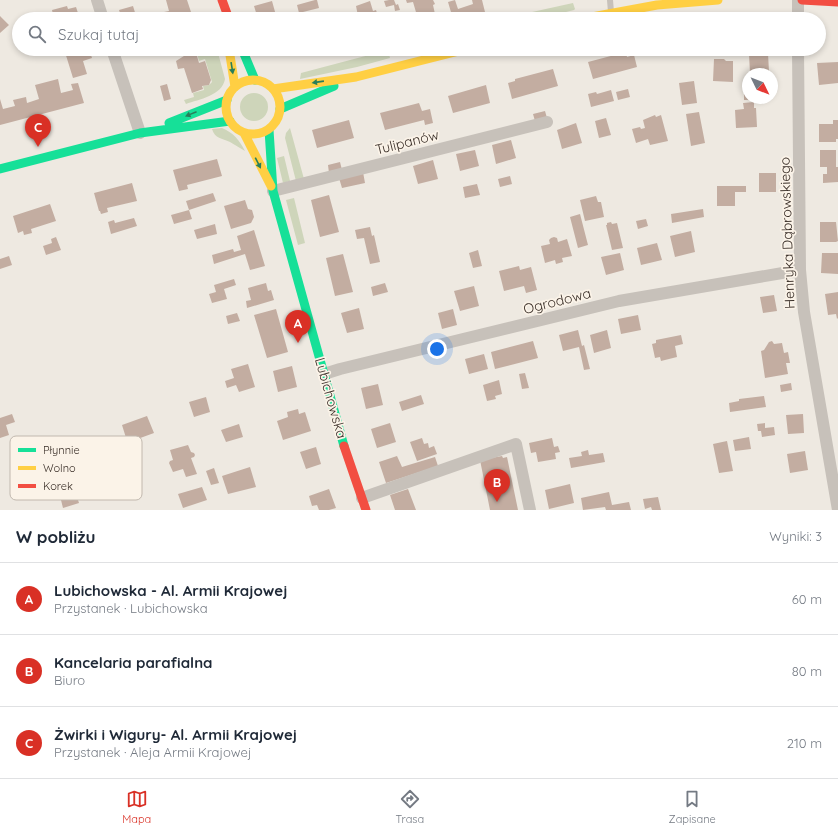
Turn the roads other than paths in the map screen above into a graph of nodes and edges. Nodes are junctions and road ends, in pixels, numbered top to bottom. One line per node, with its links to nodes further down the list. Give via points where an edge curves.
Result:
1 (97, 0): 8 (street)
2 (222, 0): 9 (main road); 10 (main road)
3 (610, 0): 11 (lane)
4 (718, 0): 12 (main road, via 657,5)
5 (798, 0): 13 (street)
6 (802, 0): 7 (main road)
7 (838, 2)
8 (101, 12)
9 (224, 12)
10 (226, 12)
11 (612, 12)
12 (618, 12)
13 (798, 12)
14 (115, 56): 28 (street)
15 (230, 56): 21 (main road, one-way to 21)
16 (245, 56): 20 (main road)
17 (438, 56): 19 (main road)
18 (798, 56): 32 (street, Henryka Dąbrowskiego)
19 (356, 77): 22 (main road, one-way to 22); 24 (main road)
20 (255, 80): 21 (main road); 22 (main road, via 264,82)
21 (235, 87): 23 (main road)
22 (273, 89): 24 (main road, via 280,100)
23 (227, 100): 25 (main road, via 226,112); 28 (main road, one-way to 28)
24 (280, 109): 27 (main road, via 277,121)
25 (230, 121): 28 (main road); 29 (main road)
26 (547, 122): 31 (street, Tulipanów)
27 (269, 130): 29 (main road, via 257,134); 31 (main road, Lubichowska)
28 (143, 132): 30 (main road)
29 (244, 133): 31 (main road, Lubichowska, one-way to 31)
30 (0, 169)
31 (274, 191): 33 (main road, Lubichowska)
32 (800, 270): 33 (street, Ogrodowa, via 619,302); 37 (street, Henryka Dąbrowskiego, via 804,312)
33 (324, 374): 34 (main road, Lubichowska)
34 (362, 498): 35 (main road, Lubichowska); 36 (street, via 516,444)
35 (366, 510)
36 (530, 510)
37 (838, 510)

